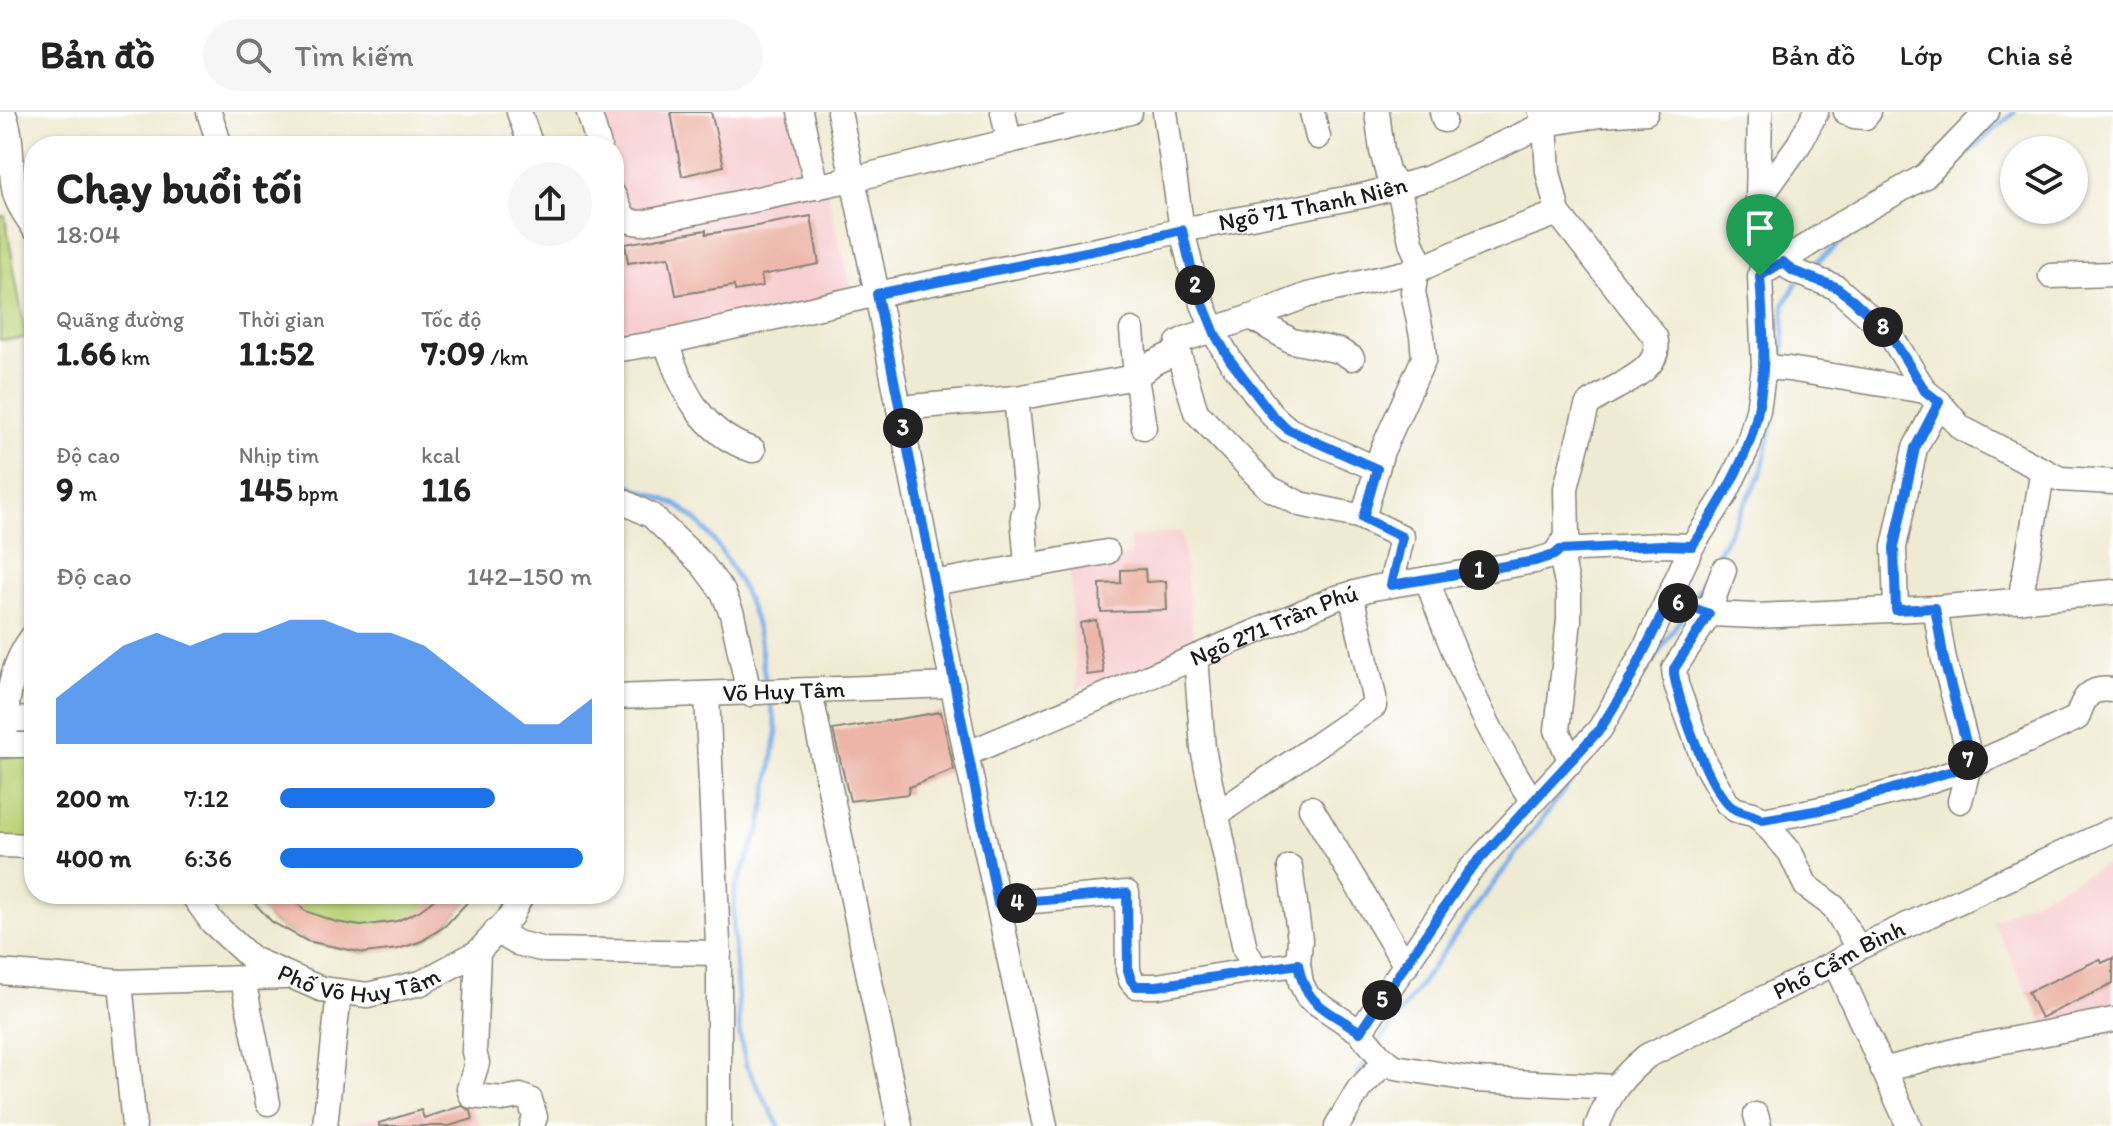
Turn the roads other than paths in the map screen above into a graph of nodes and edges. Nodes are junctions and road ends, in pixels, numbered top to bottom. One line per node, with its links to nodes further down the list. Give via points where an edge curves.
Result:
1 (3, 112): 28 (street, via 14,188)
2 (209, 112): 19 (street)
3 (519, 112): 20 (street)
4 (589, 112): 21 (street)
5 (800, 112): 26 (street)
6 (839, 112): 24 (street)
7 (1003, 112): 23 (street)
8 (1130, 112): 23 (street)
9 (1165, 112): 31 (street)
10 (1312, 112): 22 (street)
11 (1377, 112): 25 (street, via 1388,174)
12 (1646, 112): 18 (street, Ngõ 71 Thanh Niên)
13 (1760, 112): 27 (street)
14 (1816, 112): 27 (street)
15 (1846, 112): 16 (street, via 1865,117)
16 (1869, 112)
17 (1987, 112): 33 (street, via 1925,176 1845,221)
18 (1543, 118): 25 (street, Ngõ 71 Thanh Niên, via 1429,178); 29 (street)
19 (217, 136)
20 (527, 136)
21 (596, 136)
22 (1318, 137)
23 (1009, 141): 24 (street)
24 (853, 179): 26 (street); 37 (street)
25 (1398, 186): 31 (street, Ngõ 71 Thanh Niên); 32 (street)
26 (817, 187): 30 (street, via 642,223)
27 (1758, 201): 35 (street, via 1764,259)
28 (24, 212)
29 (1558, 213): 32 (street); 58 (street, via 1657,346 1642,372 1587,406 1566,488 1567,537)
30 (624, 217)
31 (1182, 230): 37 (street, Ngõ 71 Thanh Niên); 39 (street, via 1195,284)
32 (1418, 270): 38 (street, via 1293,300); 52 (street, via 1413,292 1424,358)
33 (1797, 271): 35 (street); 47 (street, via 1836,287 1891,336)
34 (2113, 274): 36 (street)
35 (1760, 276): 45 (street)
36 (2051, 276)
37 (877, 294): 41 (street, Ngõ 71 Thanh Niên); 49 (street)
38 (1251, 317): 39 (street); 44 (street, via 1292,341)
39 (1214, 328): 43 (street, via 1178,343); 52 (street, via 1230,360 1289,430)
40 (1132, 330): 46 (street)
41 (666, 342): 42 (street, Ngõ 71 Thanh Niên); 51 (street, via 678,382 706,420 733,443)
42 (624, 348)
43 (1178, 351): 46 (street); 56 (street, via 1196,412 1269,488 1300,504)
44 (1352, 358)
45 (1775, 368): 47 (street); 57 (street, via 1748,446)
46 (1136, 377): 48 (street); 50 (street)
47 (1932, 397): 53 (street, via 1961,428); 70 (street, via 1894,547)
48 (1016, 398): 49 (street); 60 (street)
49 (899, 408): 63 (street)
50 (1144, 427)
51 (753, 450)
52 (1377, 469): 56 (street)
53 (2043, 470): 54 (street, via 2060,479); 67 (street)
54 (2113, 482)
55 (624, 502): 78 (street, via 652,516 723,592)
56 (1363, 518): 64 (street, via 1402,537)
57 (1692, 546): 58 (street, Ngõ 271 Trần Phú); 68 (street)
58 (1560, 550): 62 (street, Ngõ 271 Trần Phú, via 1535,561); 85 (street, via 1569,620 1557,730)
59 (1107, 552): 60 (street)
60 (1027, 566): 63 (street)
61 (1724, 570): 68 (street)
62 (1427, 579): 64 (street, Ngõ 271 Trần Phú); 88 (street, via 1483,719)
63 (933, 583): 74 (street)
64 (1391, 585): 66 (street, Ngõ 271 Trần Phú)
65 (2113, 592): 67 (street)
66 (1351, 594): 72 (street, Ngõ 271 Trần Phú); 90 (street, via 1374,706)
67 (2020, 601): 69 (street)
68 (1688, 607): 70 (street, via 1757,616); 85 (street, via 1638,663 1607,719); 91 (street, via 1674,669 1676,684 1705,764 1727,803)
69 (1935, 608): 70 (street); 86 (street)
70 (1896, 610)
71 (24, 644): 73 (street)
72 (1196, 657): 84 (street, Ngõ 271 Trần Phú); 90 (street, via 1203,749)
73 (9, 658): 81 (street)
74 (953, 685): 76 (street, Võ Huy Tâm); 84 (street)
75 (2113, 690): 86 (street, via 2092,690 2077,718)
76 (810, 692): 78 (street, Võ Huy Tâm); 121 (street)
77 (707, 694): 78 (street, Võ Huy Tâm); 79 (street, Võ Huy Tâm); 102 (street)
78 (749, 694)
79 (624, 697)
80 (24, 719): 81 (street)
81 (2, 720): 82 (street)
82 (2, 745): 83 (street)
83 (24, 745)
84 (966, 754): 98 (street)
85 (1571, 762): 88 (street)
86 (1969, 766): 87 (street); 91 (street, via 1863,799)
87 (1960, 801)
88 (1533, 802): 105 (street, via 1468,872)
89 (1311, 808): 105 (street)
90 (1217, 814): 106 (street, via 1245,949)
91 (1762, 820): 100 (street, via 1790,852 1806,886 1834,907)
92 (2113, 830): 100 (street, Phố Cẩm Bình)
93 (0, 845): 94 (street)
94 (24, 846)
95 (1290, 867): 104 (street)
96 (199, 904): 108 (street, Phố Võ Huy Tâm, via 252,959)
97 (517, 904): 99 (street, Phố Võ Huy Tâm)
98 (998, 904): 106 (street, via 1127,893 1128,970 1136,986); 122 (street)
99 (496, 931): 101 (street, Phố Võ Huy Tâm); 102 (street, via 545,950)
100 (1858, 948): 103 (street, Phố Cẩm Bình)
101 (478, 952): 111 (street, Phố Võ Huy Tâm, via 421,983 367,995); 119 (street, via 477,1063 469,1089 472,1096 530,1100)
102 (719, 953): 120 (street)
103 (1835, 963): 114 (street); 115 (street, Phố Cẩm Bình, via 1647,1056)
104 (1298, 964): 106 (street); 113 (street, via 1308,997)
105 (1406, 966): 113 (street)
106 (1259, 969)
107 (0, 972): 110 (street)
108 (292, 976): 109 (street); 111 (street, Phố Võ Huy Tâm)
109 (243, 980): 110 (street); 116 (street)
110 (120, 982): 117 (street)
111 (339, 992): 118 (street)
112 (2113, 1020): 114 (street)
113 (1373, 1048): 115 (street, via 1395,1067 1407,1070 1476,1080); 123 (street, via 1359,1089)
114 (1883, 1070): 125 (street)
115 (1616, 1087): 124 (street, Phố Cẩm Bình)
116 (268, 1103)
117 (134, 1126)
118 (325, 1126)
119 (532, 1126)
120 (719, 1126)
121 (900, 1126)
122 (1045, 1126)
123 (1337, 1126)
124 (1597, 1126)
125 (1909, 1126)

